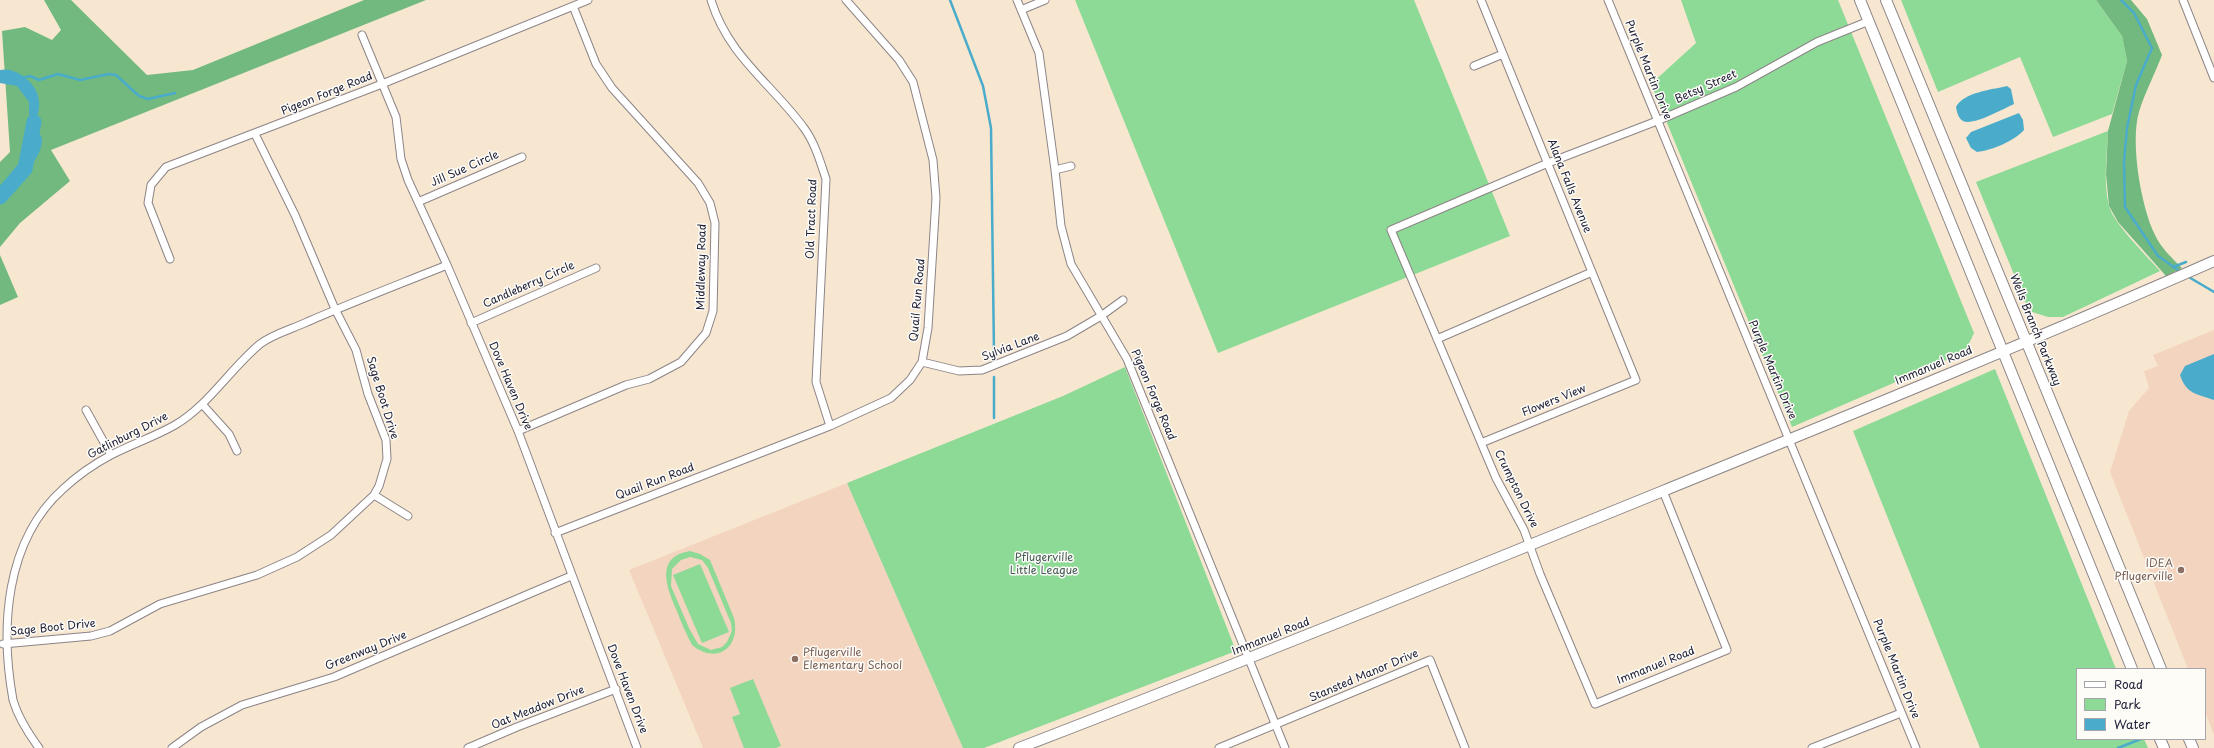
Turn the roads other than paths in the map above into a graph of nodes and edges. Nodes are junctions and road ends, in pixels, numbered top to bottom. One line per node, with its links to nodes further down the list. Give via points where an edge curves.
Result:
1 (588, 0): 11 (street, Pigeon Forge Road)
2 (711, 0): 42 (street, Old Tract Road, via 723,31 740,56 805,129 818,154 826,179 816,382)
3 (846, 0): 38 (street, Quail Run Road, via 899,60 913,82 933,160 935,214 928,328)
4 (1017, 0): 12 (street, Pigeon Forge Road)
5 (1045, 0): 12 (street)
6 (1482, 0): 15 (street, Alana Falls Avenue)
7 (1608, 0): 19 (street, Purple Martin Drive)
8 (1860, 0): 13 (street)
9 (1886, 0): 36 (street, Wells Branch Parkway)
10 (2182, 0): 17 (street)
11 (573, 6): 18 (street, Pigeon Forge Road); 43 (street, Middleway Road, via 596,64 612,88 698,183 710,203 715,223 713,311 706,333 681,362 649,379 626,385)
12 (1021, 10): 24 (street, Pigeon Forge Road, via 1039,53)
13 (1869, 21): 19 (street, Betsy Street, via 1817,42 1736,87); 37 (street)
14 (362, 35): 18 (street, Dove Haven Drive)
15 (1503, 54): 16 (street); 22 (street, Alana Falls Avenue)
16 (1474, 66)
17 (2214, 78)
18 (382, 84): 20 (street, Pigeon Forge Road); 25 (street, Dove Haven Drive, via 396,117 401,159)
19 (1657, 121): 22 (street, Betsy Street); 44 (street, Purple Martin Drive)
20 (255, 134): 26 (street, Pigeon Forge Road, via 166,167 151,185 148,203); 32 (street, Sage Boot Drive, via 295,215)
21 (522, 157): 25 (street, Jill Sue Circle)
22 (1548, 163): 30 (street, Alana Falls Avenue); 35 (street, Betsy Street, via 1391,230)
23 (1071, 166): 24 (street)
24 (1055, 170): 33 (street, Pigeon Forge Road, via 1061,226 1071,264)
25 (418, 202): 28 (street, Dove Haven Drive)
26 (170, 259)
27 (2214, 261): 36 (street, Immanuel Road)
28 (447, 265): 32 (street, Gatlinburg Drive); 34 (street, Dove Haven Drive)
29 (596, 268): 34 (street, Candleberry Circle)
30 (1592, 272): 35 (street); 39 (street, Alana Falls Avenue)
31 (1123, 300): 33 (street, Sylvia Lane)
32 (335, 310): 40 (street, Gatlinburg Drive, via 261,344); 49 (street, Sage Boot Drive, via 356,350 368,394 386,440 387,459)
33 (1101, 316): 38 (street, Sylvia Lane, via 1067,336 982,370 959,371); 55 (street, Pigeon Forge Road, via 1127,358)
34 (471, 323): 43 (street, Dove Haven Drive)
35 (1437, 338): 45 (street, Crumpton Drive)
36 (2027, 340): 37 (street, Immanuel Road); 57 (street, Wells Branch Parkway)
37 (2003, 350): 44 (street, Immanuel Road); 56 (street)
38 (922, 362): 42 (street, Quail Run Road, via 910,380 891,398)
39 (1636, 380): 45 (street, Flowers View)
40 (202, 404): 46 (street, via 229,434); 47 (street, Gatlinburg Drive, via 175,425)
41 (86, 410): 47 (street)
42 (830, 426): 51 (street, Quail Run Road)
43 (518, 432): 51 (street, Dove Haven Drive)
44 (1789, 440): 48 (street, Immanuel Road); 59 (street, Purple Martin Drive)
45 (1481, 442): 52 (street, Crumpton Drive)
46 (237, 452)
47 (111, 455): 54 (street, Gatlinburg Drive, via 90,467 63,489 45,507 27,534 14,564 3,603)
48 (1663, 491): 52 (street, Immanuel Road); 52 (street, Immanuel Road, via 1727,650 1595,704)
49 (374, 495): 50 (street); 54 (street, Sage Boot Drive, via 331,535 297,557 257,575 160,604 110,631 91,636)
50 (408, 516)
51 (555, 533): 53 (street, Dove Haven Drive)
52 (1530, 545): 55 (street, Immanuel Road)
53 (571, 576): 58 (street, Dove Haven Drive); 62 (street, Greenway Drive, via 334,677 242,705 201,727)
54 (3, 644): 61 (street, Gatlinburg Drive, via 13,701 26,729)
55 (1249, 659): 60 (street, Pigeon Forge Road); 65 (street, Immanuel Road)
56 (2132, 668)
57 (2161, 668)
58 (616, 689): 63 (street, Oat Meadow Drive); 64 (street, Dove Haven Drive)
59 (1901, 712): 69 (street); 70 (street, Purple Martin Drive)
60 (1276, 725): 66 (street, Stansted Manor Drive); 67 (street, Pigeon Forge Road); 68 (street, Stansted Manor Drive, via 1430,660)
61 (39, 748)
62 (172, 748)
63 (468, 748)
64 (637, 748)
65 (1019, 748)
66 (1219, 748)
67 (1284, 748)
68 (1465, 748)
69 (1812, 748)
70 (1916, 748)

